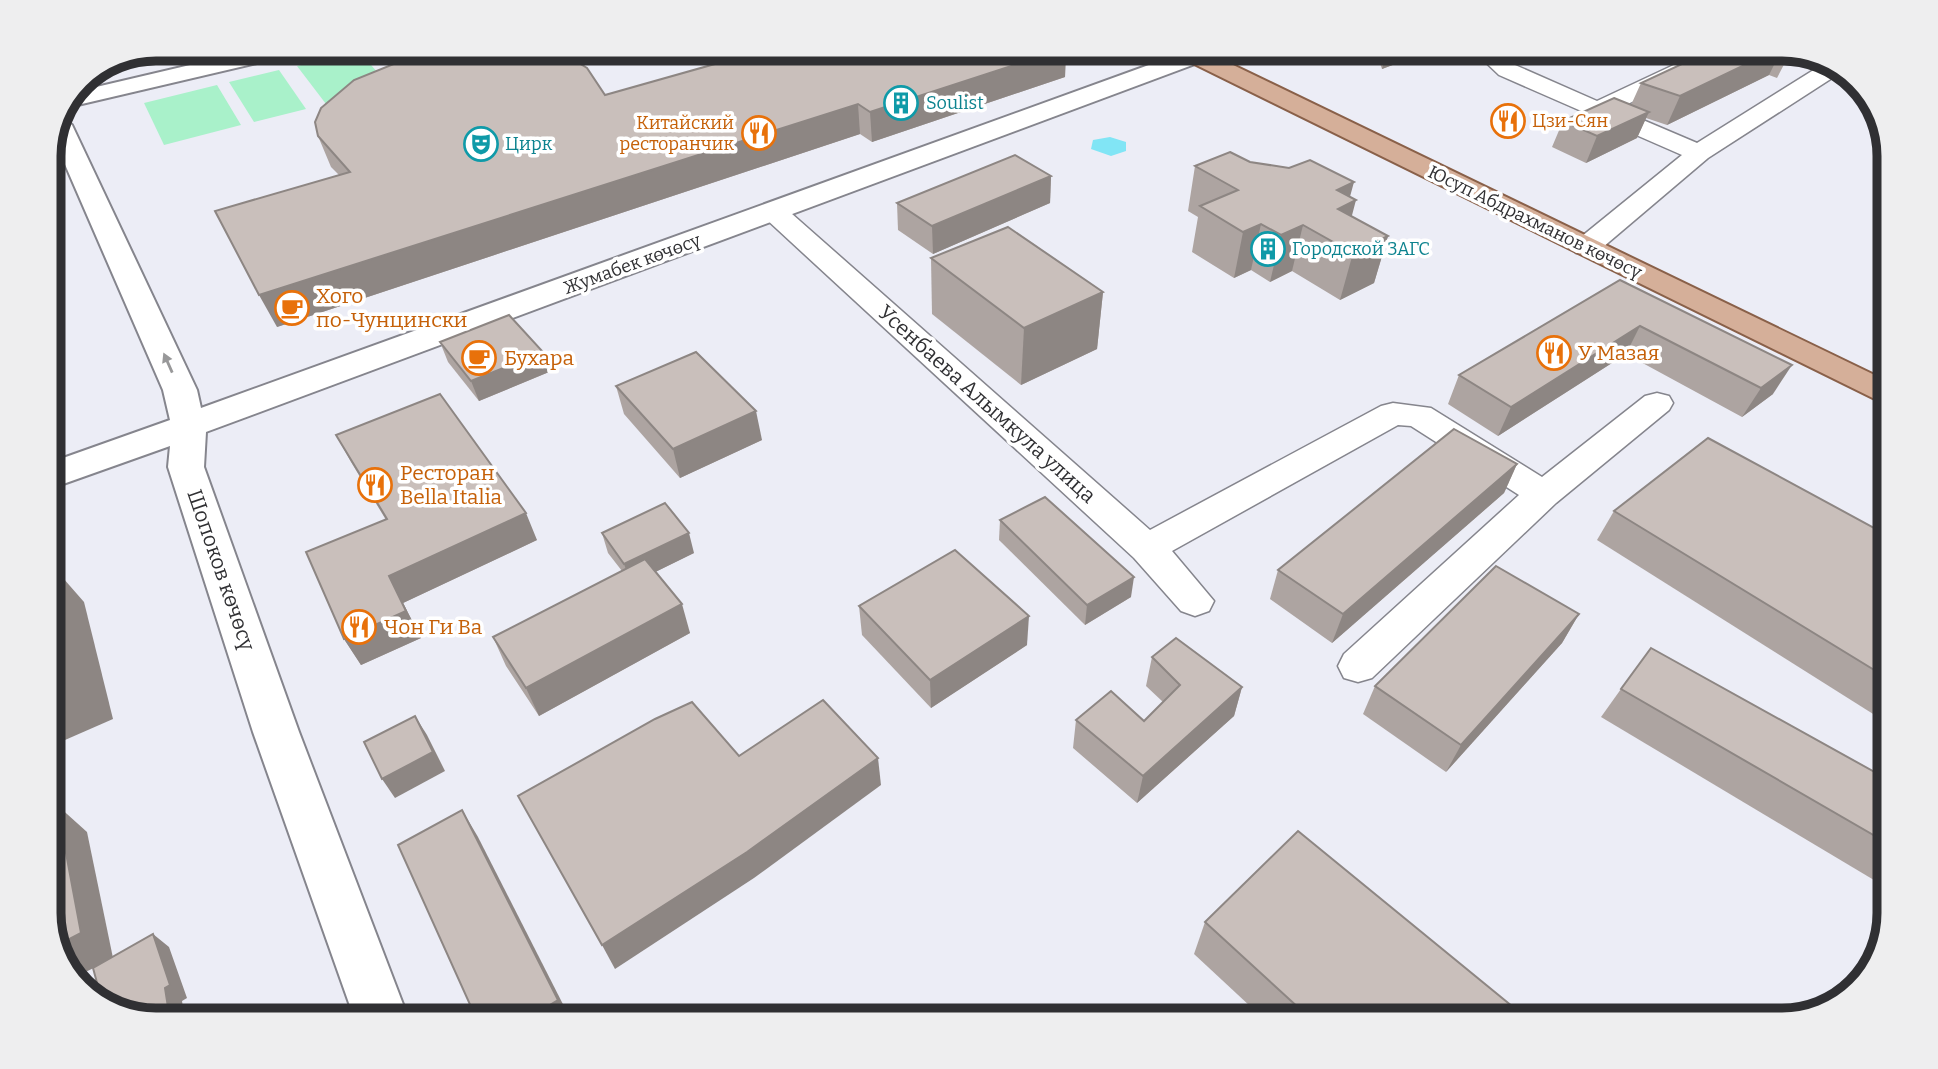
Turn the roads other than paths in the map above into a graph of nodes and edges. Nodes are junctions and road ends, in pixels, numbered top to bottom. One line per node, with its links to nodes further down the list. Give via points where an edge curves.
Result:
1 (236, 61): 7 (street)
2 (1172, 61): 11 (street, Жумабек көчөсү)
3 (1218, 61): 12 (main road, Юсуп Абдрахманов көчөсү)
4 (1496, 61): 8 (street)
5 (1692, 61): 8 (street, via 1688,67)
6 (1826, 72): 10 (street)
7 (82, 97)
8 (1598, 109): 10 (street)
9 (64, 133): 15 (street, Шопоков көчөсү, one-way to 9, via 180,390)
10 (1699, 153): 12 (street)
11 (774, 212): 15 (street, Жумабек көчөсү); 18 (street, Усенбаева Алымкула улица)
12 (1586, 247): 13 (main road, Юсуп Абдрахманов көчөсү)
13 (1877, 389)
14 (1657, 403): 17 (street)
15 (189, 428): 16 (street, Жумабек көчөсү); 21 (street, Шопоков көчөсү, via 186,467 276,732)
16 (61, 473)
17 (1543, 494): 18 (street, via 1419,415 1393,414); 20 (street)
18 (1147, 548): 19 (street, Усенбаева Алымкула улица)
19 (1195, 601)
20 (1358, 666)
21 (378, 1008)

